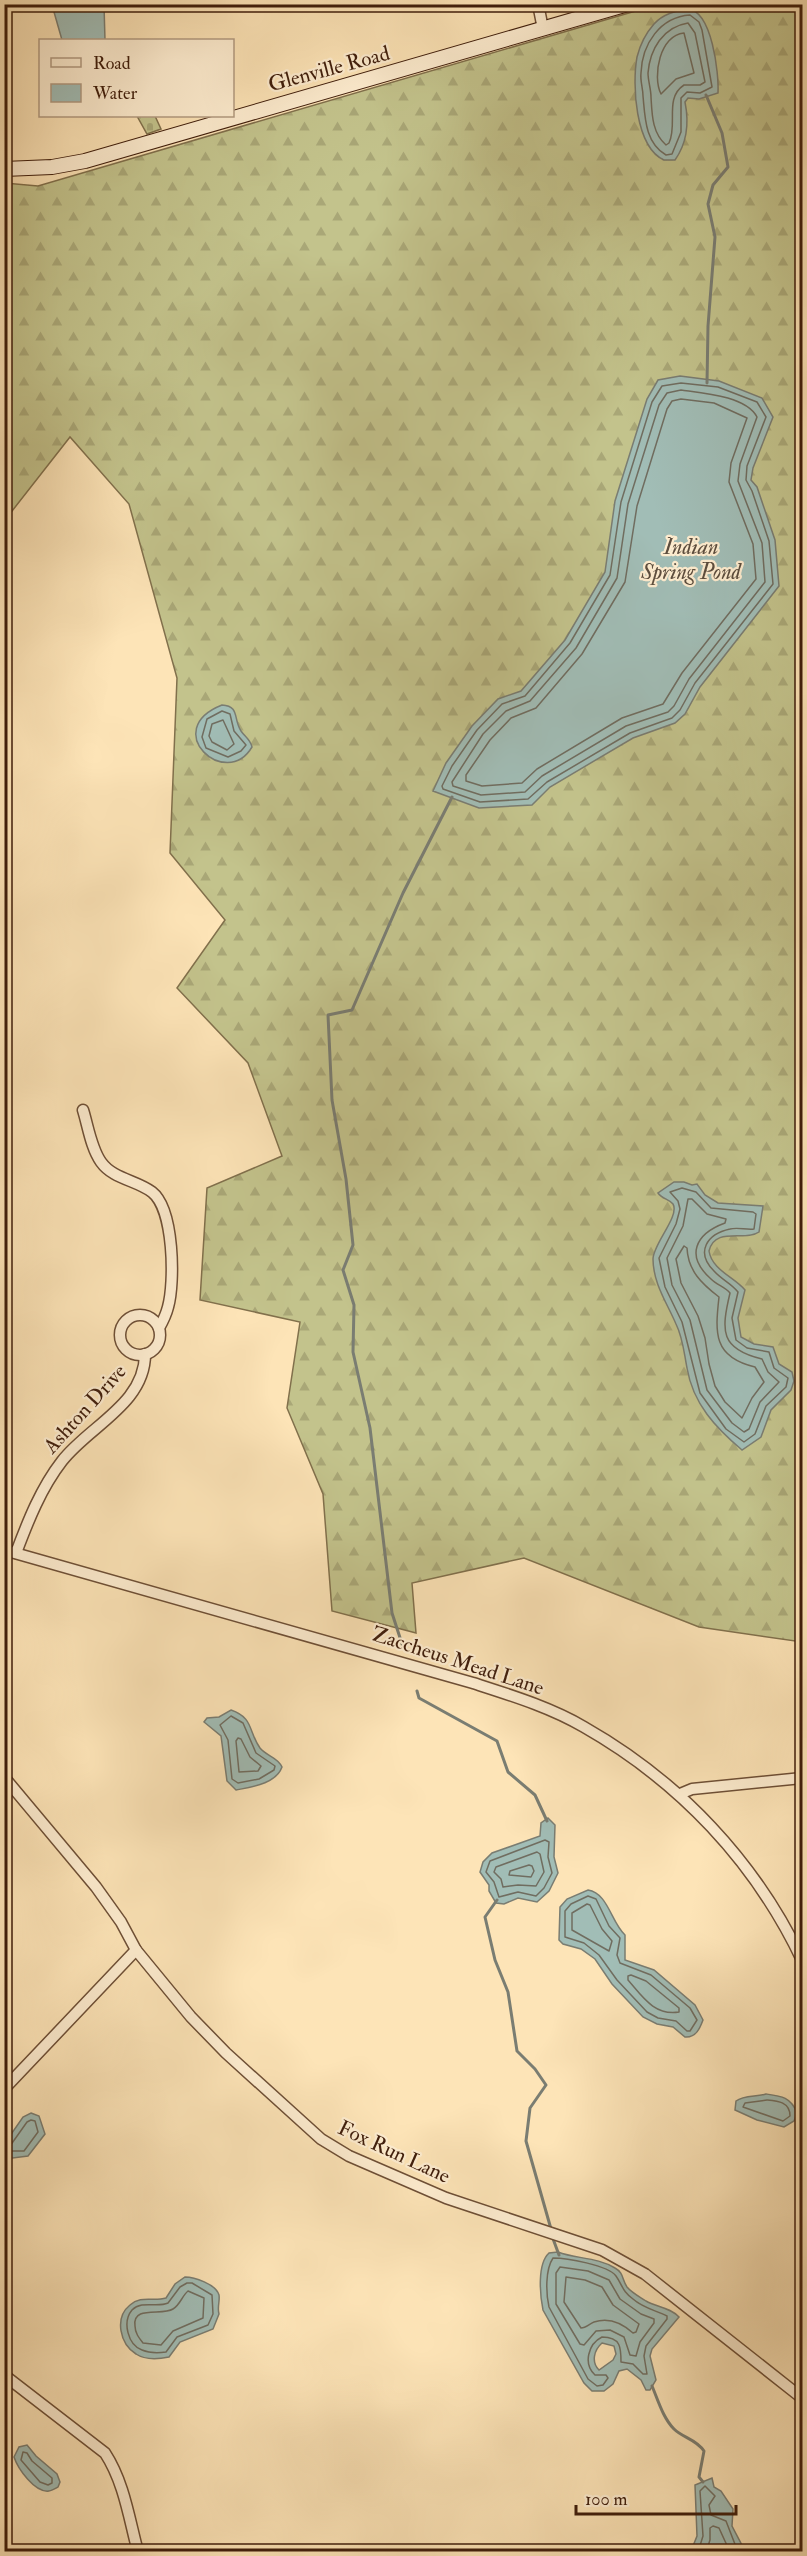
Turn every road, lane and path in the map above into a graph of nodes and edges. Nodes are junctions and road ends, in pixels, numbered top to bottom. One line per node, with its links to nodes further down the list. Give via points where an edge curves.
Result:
1 (538, 4): 3 (street)
2 (628, 4): 3 (main road, Glenville Road)
3 (543, 29): 4 (main road, Glenville Road, via 85,162)
4 (4, 169)
5 (83, 1110): 6 (street, Ashton Drive, via 100,1161 110,1172 154,1193 162,1205 172,1275 169,1305)
6 (159, 1328): 7 (street, Ashton Drive, via 156,1347); 7 (street, Ashton Drive, via 152,1319 140,1315 126,1322 121,1330 123,1345 133,1353)
7 (145, 1354): 8 (street, Ashton Drive, via 144,1373 130,1395 62,1461)
8 (10, 1551): 11 (street, Zaccheus Mead Lane, via 527,1701 582,1725 636,1759)
9 (4, 1777): 12 (street, Fox Run Lane, via 101,1894)
10 (802, 1778): 11 (street, via 692,1789)
11 (680, 1794): 13 (street, Zaccheus Mead Lane, via 753,1876 779,1914)
12 (136, 1950): 14 (street); 16 (street, Fox Run Lane, via 226,2054 321,2139 349,2156 446,2198 602,2250 645,2274)
13 (802, 1960)
14 (4, 2089)
15 (4, 2375): 17 (street, via 105,2453 124,2495)
16 (802, 2398)
17 (138, 2552)

